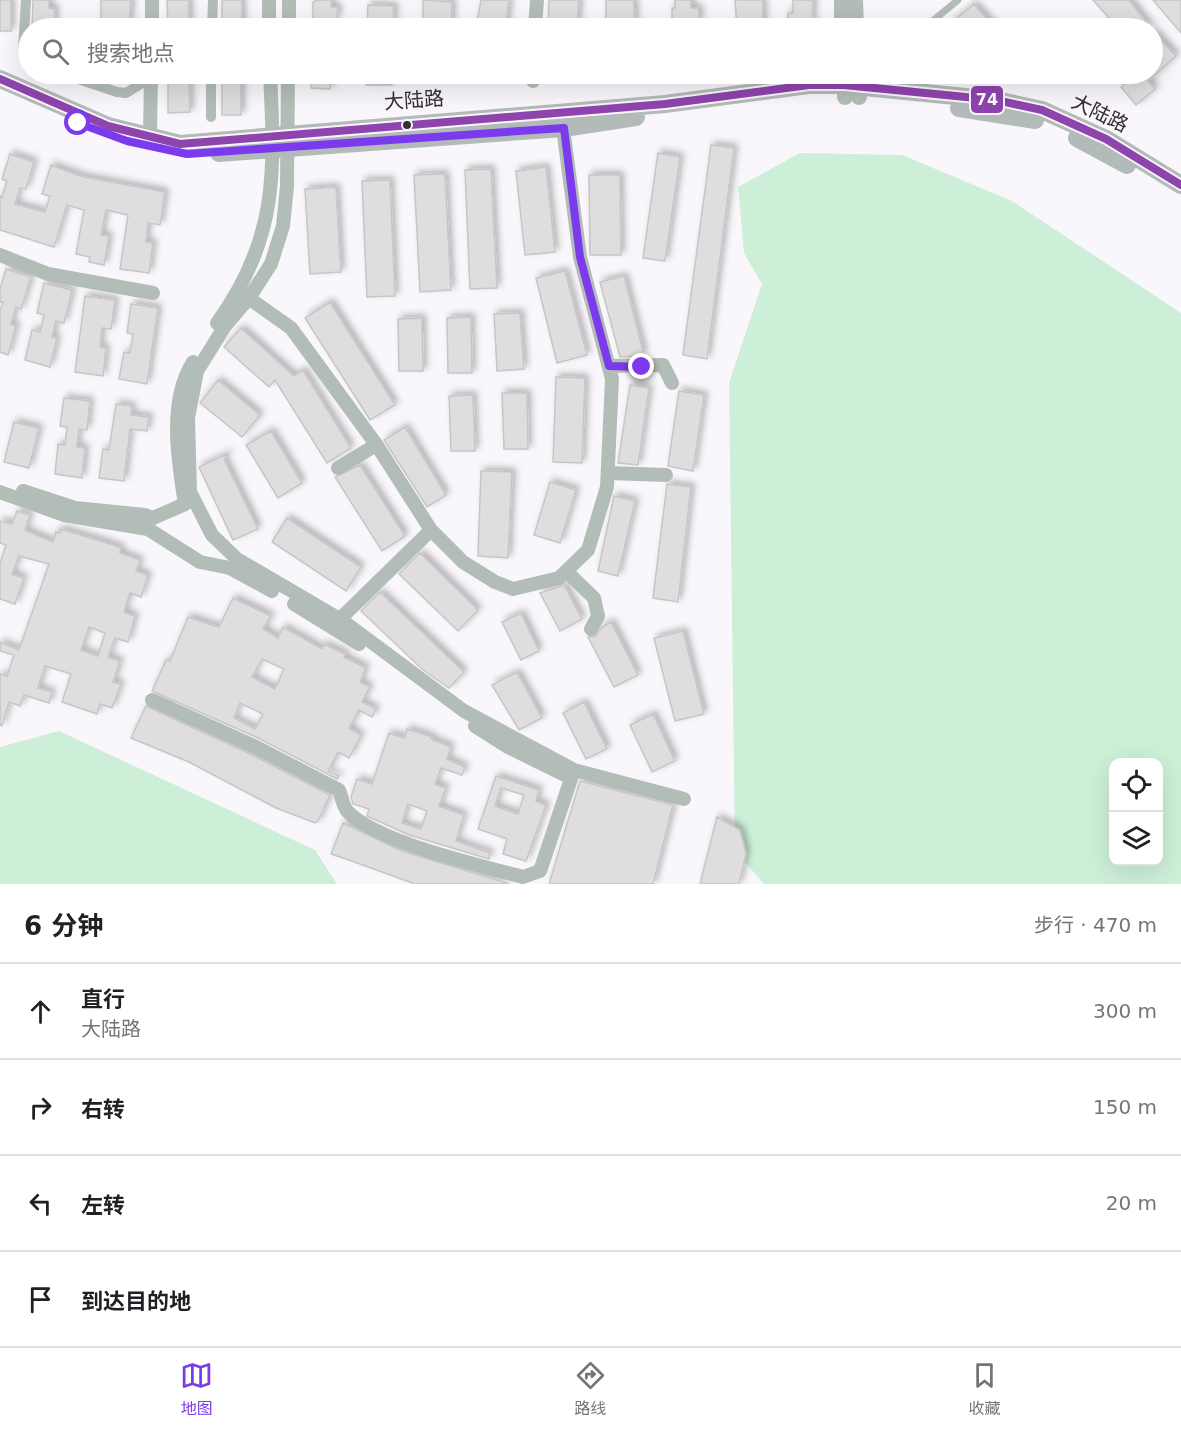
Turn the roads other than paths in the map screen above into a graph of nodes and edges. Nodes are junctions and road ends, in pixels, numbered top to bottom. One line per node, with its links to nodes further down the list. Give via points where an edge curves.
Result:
1 (26, 0): 10 (street)
2 (152, 0): 11 (street)
3 (213, 0): 12 (street)
4 (269, 0): 13 (street)
5 (290, 0): 14 (street)
6 (537, 0): 15 (street)
7 (842, 0): 16 (street)
8 (855, 0): 17 (street)
9 (958, 0): 18 (lane)
10 (25, 18)
11 (152, 18)
12 (212, 18)
13 (269, 18)
14 (289, 18)
15 (536, 18)
16 (842, 18)
17 (856, 18)
18 (936, 18)
19 (0, 79): 30 (main road, 大陆路, via 108,126)
20 (93, 84): 21 (street, via 126,93)
21 (139, 84)
22 (148, 84): 30 (street)
23 (211, 84): 28 (street)
24 (271, 84): 31 (street)
25 (287, 84): 31 (street)
26 (851, 85): 29 (main road, 大陆路, via 815,95); 32 (main road, 大陆路, via 996,100 1042,110 1106,139); 33 (main road, 大陆路, via 1038,120 1143,173)
27 (0, 91): 31 (main road, 大陆路, via 127,141 187,154)
28 (211, 117)
29 (562, 120): 31 (main road, 大陆路); 37 (street, via 580,257)
30 (150, 136): 31 (main road, 大陆路, via 180,144)
31 (280, 141): 36 (street, via 266,224)
32 (1181, 185)
33 (1181, 199)
34 (0, 255): 35 (street, via 48,274)
35 (153, 292)
36 (244, 295): 39 (street, via 291,328); 43 (street, via 189,368 182,392 177,450 184,504 153,518 75,508); 45 (street, via 197,370 188,429 190,492)
37 (609, 366): 38 (street, via 663,365); 41 (street, via 612,379)
38 (672, 383)
39 (376, 445): 40 (street); 47 (street)
40 (338, 468)
41 (608, 473): 42 (street); 48 (street, via 588,550)
42 (666, 475)
43 (0, 484)
44 (0, 492): 46 (street, via 64,515)
45 (196, 506): 46 (street); 49 (street, via 212,535 237,558)
46 (148, 529): 52 (street, via 200,562 230,568 338,629 508,747)
47 (431, 530): 48 (street, via 463,562 513,589 559,578); 49 (street)
48 (566, 571): 50 (street, via 594,598 598,616)
49 (340, 619): 52 (street, via 464,711)
50 (591, 629)
51 (152, 700): 52 (street, via 339,790 346,810 387,834 523,877 540,871)
52 (572, 774): 53 (street)
53 (684, 800)

